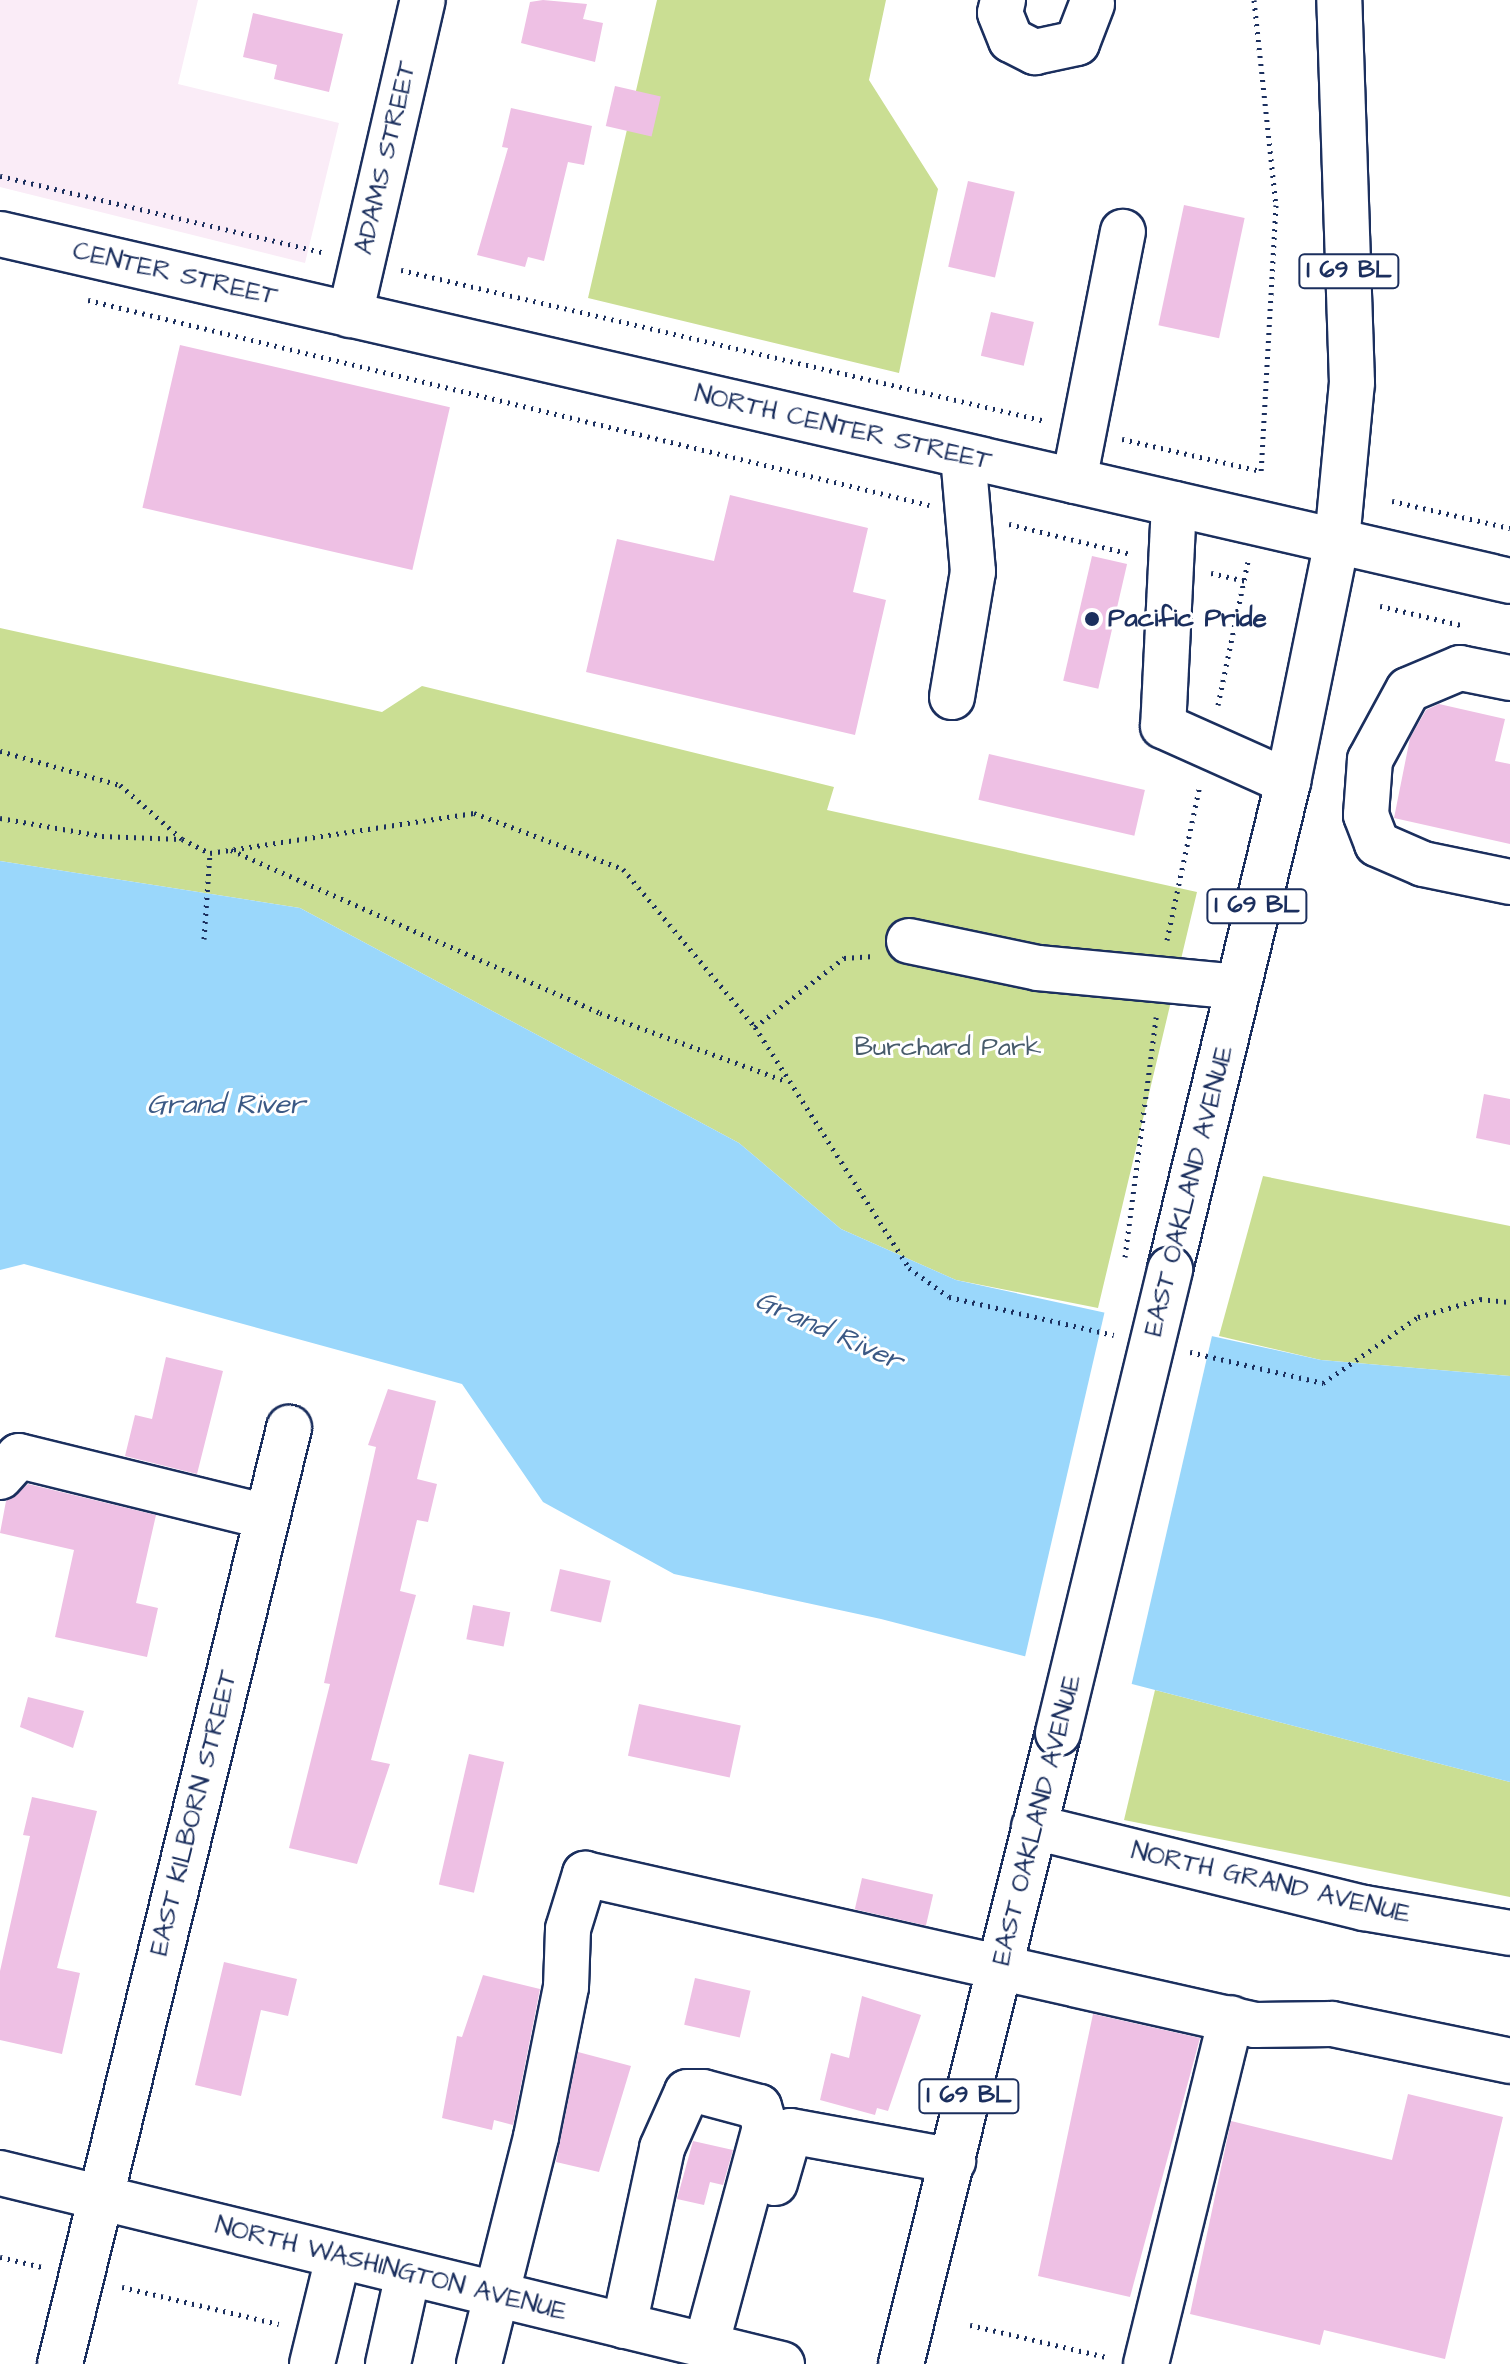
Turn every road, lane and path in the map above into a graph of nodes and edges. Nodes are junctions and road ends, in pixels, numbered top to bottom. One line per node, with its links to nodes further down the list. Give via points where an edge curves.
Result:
1 (423, 0): 9 (street, ADAMS STREET)
2 (1003, 0): 5 (street, via 1000,13 1011,40 1035,52 1077,43)
3 (1254, 0): 14 (path, via 1276,205)
4 (1339, 0): 21 (street, EAST OAKLAND AVENUE / I 69 BL, via 1352,383)
5 (1092, 4)
6 (0, 176): 9 (path)
7 (1123, 232): 12 (street)
8 (0, 234): 11 (street, CENTER STREET)
9 (362, 261): 11 (street, ADAMS STREET); 12 (path)
10 (76, 297): 18 (path)
11 (350, 315): 13 (street, NORTH CENTER STREET)
12 (1084, 430): 14 (path); 15 (street)
13 (963, 456): 15 (street, NORTH CENTER STREET); 18 (street)
14 (1261, 471): 19 (path)
15 (1074, 481): 17 (street, NORTH CENTER STREET)
16 (1392, 501): 20 (path)
17 (1174, 504): 19 (street, NORTH CENTER STREET); 22 (street)
18 (969, 514): 22 (path); 28 (street, via 973,572)
19 (1254, 523): 21 (street, NORTH CENTER STREET); 23 (path)
20 (1510, 528)
21 (1337, 541): 24 (street); 31 (street, EAST OAKLAND AVENUE / I 69 BL)
22 (1171, 563): 23 (path); 29 (street, via 1163,726)
23 (1245, 581): 29 (path)
24 (1510, 581)
25 (1380, 606): 26 (path)
26 (1467, 627)
27 (1510, 678): 36 (street, via 1460,668 1408,690 1370,760 1366,815 1377,844 1423,864)
28 (952, 697)
29 (1209, 747): 31 (street); 39 (path)
30 (0, 751): 33 (path, via 120,785)
31 (1288, 782): 40 (street, EAST OAKLAND AVENUE / I 69 BL)
32 (0, 818): 33 (path, via 102,836)
33 (182, 839): 35 (path)
34 (231, 850): 35 (path); 41 (path, via 474,813 623,869); 42 (path, via 600,1013)
35 (210, 853): 37 (path)
36 (1510, 882)
37 (204, 939)
38 (909, 941): 39 (street, via 1038,968); 41 (path, via 892,955 844,958)
39 (1161, 980): 40 (street); 43 (path)
40 (1238, 987): 50 (street, EAST OAKLAND AVENUE / I 69 BL, bridge)
41 (755, 1027): 42 (path)
42 (786, 1081): 45 (path, via 909,1268 949,1297)
43 (1125, 1257)
44 (1510, 1302): 46 (path, via 1480,1299 1418,1317 1323,1383)
45 (1083, 1328)
46 (1229, 1361)
47 (289, 1428): 49 (street, EAST KILBORN STREET)
48 (0, 1477): 49 (street, via 19,1456)
49 (267, 1517): 57 (street, EAST KILBORN STREET)
50 (1034, 1827): 51 (street, NORTH GRAND AVENUE, via 1364,1908); 52 (street, EAST OAKLAND AVENUE / I 69 BL)
51 (1510, 1933)
52 (1000, 1972): 53 (street, via 1091,1983); 55 (street, EAST OAKLAND AVENUE / I 69 BL); 62 (street, via 947,1952 585,1874 568,1929 557,2039)
53 (1231, 2018): 54 (street, via 1255,2025 1332,2024); 67 (street)
54 (1510, 2061)
55 (953, 2161): 65 (street, via 790,2131); 72 (street, EAST OAKLAND AVENUE / I 69 BL)
56 (0, 2173): 57 (street, NORTH WASHINGTON AVENUE)
57 (100, 2197): 59 (street, NORTH WASHINGTON AVENUE); 61 (street, EAST KILBORN STREET)
58 (0, 2257): 61 (path)
59 (338, 2257): 60 (street, NORTH WASHINGTON AVENUE); 66 (street)
60 (408, 2274): 62 (street, NORTH WASHINGTON AVENUE); 69 (street)
61 (81, 2277): 66 (path); 68 (street, EAST KILBORN STREET)
62 (495, 2295): 64 (street, NORTH WASHINGTON AVENUE); 70 (street)
63 (970, 2325): 67 (path)
64 (624, 2326): 65 (street, NORTH WASHINGTON AVENUE); 65 (street, via 662,2148 687,2092 703,2092 759,2107 765,2127)
65 (718, 2348): 71 (street, NORTH WASHINGTON AVENUE)
66 (316, 2349)
67 (1133, 2362)
68 (60, 2364)
69 (388, 2364)
70 (479, 2364)
71 (782, 2364)
72 (901, 2364)

